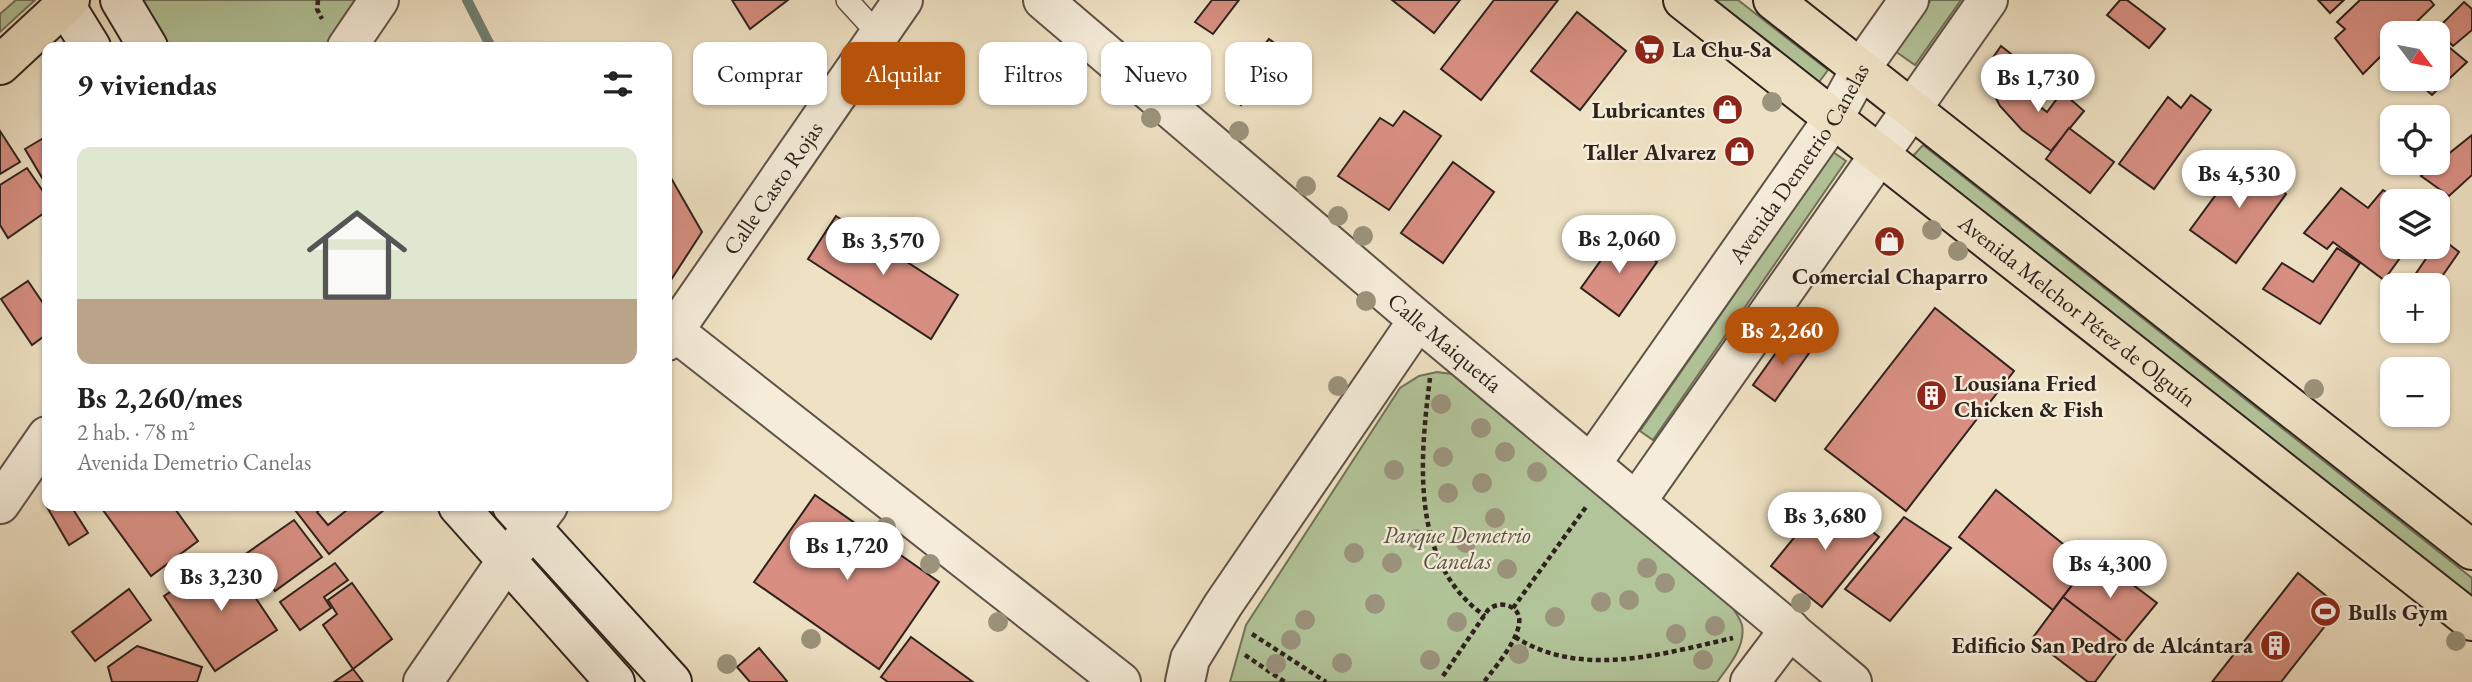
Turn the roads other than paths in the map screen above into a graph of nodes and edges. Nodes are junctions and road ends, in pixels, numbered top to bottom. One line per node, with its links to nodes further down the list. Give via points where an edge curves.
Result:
1 (120, 0): 13 (street)
2 (379, 0): 14 (street)
3 (847, 0): 11 (lane)
4 (903, 0): 11 (street, Calle Casto Rojas)
5 (1043, 0): 20 (street, Calle Maiquetía)
6 (1683, 0): 18 (main road, Avenida Melchor Pérez de Olguín)
7 (1773, 0): 16 (main road)
8 (1909, 0): 16 (street, Avenida Demetrio Canelas)
9 (1988, 0): 17 (street)
10 (66, 2): 12 (street); 15 (main road)
11 (879, 35): 21 (street, Calle Casto Rojas)
12 (89, 42)
13 (145, 42)
14 (350, 42)
15 (0, 65)
16 (1861, 68): 17 (main road); 18 (street, Avenida Demetrio Canelas)
17 (1912, 108): 19 (street); 29 (main road)
18 (1833, 119): 19 (main road, Avenida Melchor Pérez de Olguín); 24 (street, Avenida Demetrio Canelas)
19 (1881, 154): 25 (street); 31 (main road, Avenida Melchor Pérez de Olguín)
20 (1418, 320): 24 (street, Calle Maiquetía); 37 (street, via 1223,606 1190,659)
21 (672, 335)
22 (672, 337): 36 (street)
23 (42, 443): 26 (street)
24 (1592, 481): 25 (street, Calle Maiquetía)
25 (1636, 502): 32 (street, Calle Maiquetía)
26 (0, 504)
27 (463, 511): 30 (street)
28 (531, 513): 30 (street); 35 (street)
29 (2472, 550)
30 (507, 560): 33 (street); 34 (street)
31 (2472, 621)
32 (1790, 629): 38 (street); 39 (street, Calle Maiquetía)
33 (423, 682)
34 (615, 682)
35 (672, 682)
36 (1121, 682)
37 (1185, 682)
38 (1749, 682)
39 (1852, 682)

